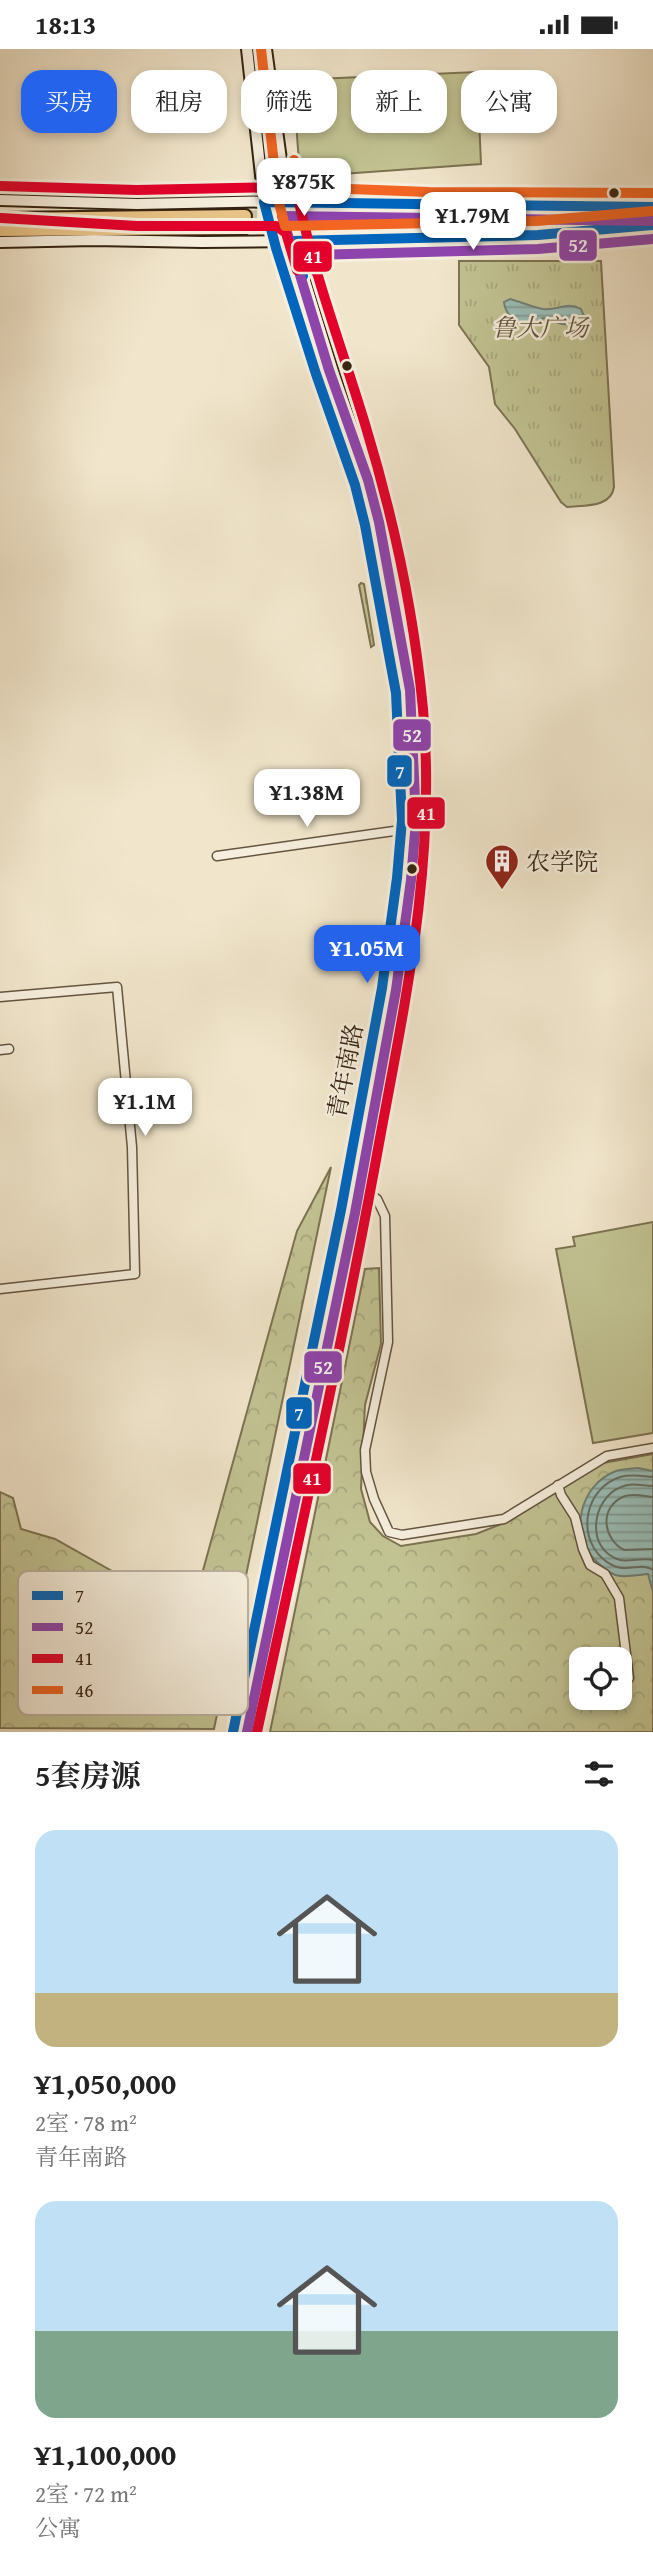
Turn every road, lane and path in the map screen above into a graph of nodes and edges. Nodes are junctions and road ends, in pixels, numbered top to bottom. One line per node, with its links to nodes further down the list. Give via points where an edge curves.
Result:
1 (247, 49): 5 (main road, 青年南路)
2 (266, 49): 4 (main road, 青年南路)
3 (0, 200): 5 (main road)
4 (285, 201): 5 (main road); 6 (main road); 13 (main road, 青年南路)
5 (264, 202): 12 (main road, 青年南路)
6 (653, 208): 9 (main road, via 327,223)
7 (0, 219): 11 (main road)
8 (245, 222): 11 (main road)
9 (653, 224): 13 (main road, via 538,235)
10 (0, 231): 11 (main road)
11 (69, 232): 12 (main road, via 94,240); 14 (main road)
12 (274, 240): 13 (main road); 15 (main road, 青年南路, via 368,537 396,692)
13 (292, 241): 18 (main road, 青年南路, via 379,523 408,704 411,866)
14 (0, 242)
15 (401, 829): 16 (street); 23 (main road, 青年南路, via 382,988)
16 (217, 856)
17 (0, 997): 19 (street, via 117,987 132,1147 135,1274)
18 (358, 1186): 21 (street, via 377,1199 386,1225 388,1342 365,1450 368,1481 389,1532 401,1535 504,1519); 24 (main road, 青年南路)
19 (0, 1289)
20 (653, 1448): 21 (street, via 607,1456)
21 (558, 1485): 22 (street, via 575,1517 590,1565 605,1574 619,1598)
22 (625, 1647)
23 (248, 1660)
24 (248, 1708)

